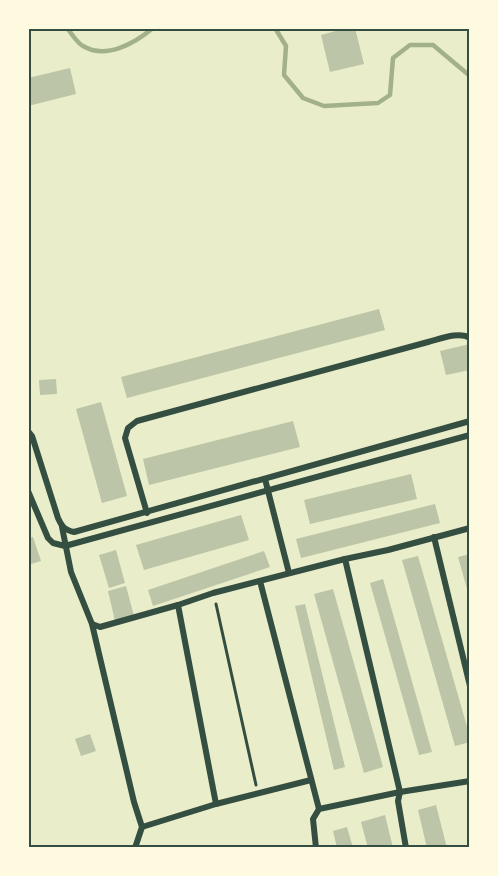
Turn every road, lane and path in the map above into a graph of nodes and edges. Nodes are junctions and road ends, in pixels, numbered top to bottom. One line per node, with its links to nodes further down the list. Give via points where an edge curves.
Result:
1 (470, 338): 8 (street, via 466,335 428,342 137,422 128,428 125,438)
2 (470, 421): 5 (street)
3 (28, 431): 9 (street)
4 (470, 435): 6 (street)
5 (265, 479): 6 (street); 8 (street)
6 (269, 491): 12 (street); 14 (street)
7 (28, 492): 12 (street, via 48,538)
8 (147, 513): 9 (street, via 74,532)
9 (62, 526): 12 (street)
10 (470, 528): 11 (street)
11 (434, 537): 13 (street); 19 (street)
12 (65, 546): 18 (street)
13 (345, 559): 14 (street); 22 (street)
14 (289, 573): 15 (street)
15 (260, 581): 16 (street); 20 (street)
16 (213, 593): 17 (street); 23 (path)
17 (178, 605): 18 (street, via 100,627); 24 (street)
18 (92, 624): 26 (street)
19 (470, 686)
20 (311, 780): 23 (street); 25 (street)
21 (470, 781): 22 (street)
22 (400, 792): 25 (street); 29 (street)
23 (258, 794): 24 (street)
24 (216, 804): 26 (street)
25 (319, 809): 28 (street, via 313,819)
26 (142, 826): 27 (street)
27 (135, 848)
28 (316, 848)
29 (406, 848)

